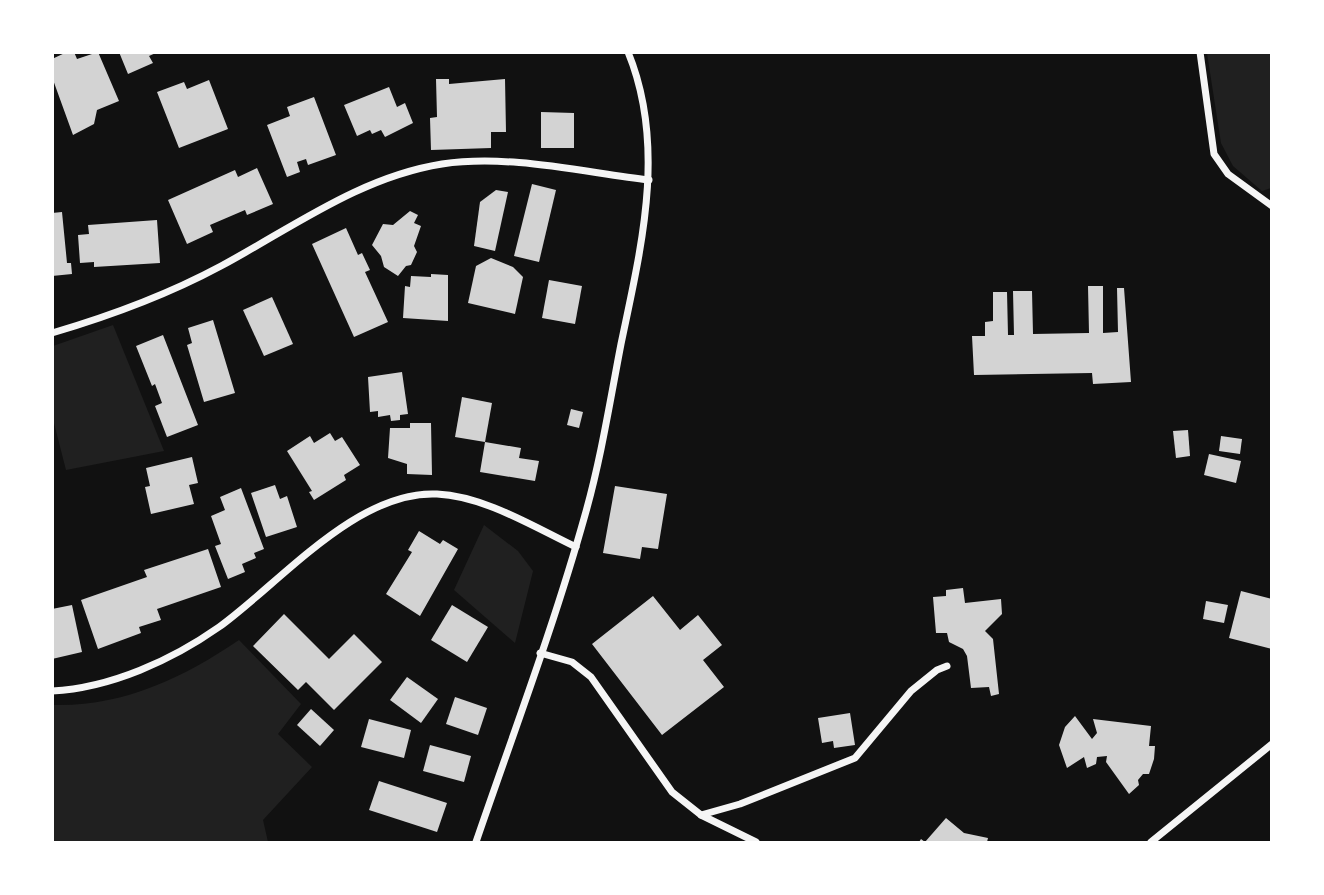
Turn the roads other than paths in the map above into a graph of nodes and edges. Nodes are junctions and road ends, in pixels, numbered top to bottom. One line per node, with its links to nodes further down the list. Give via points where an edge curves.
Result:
1 (628, 52): 3 (street, via 646,121)
2 (1200, 52): 4 (street, via 1214,154 1228,174)
3 (649, 180): 5 (street, via 495,162 426,167 346,195 179,287 104,318); 6 (street, via 628,314)
4 (1272, 206)
5 (52, 333)
6 (576, 547): 7 (street); 9 (street, via 455,496 399,499 344,527 190,646 117,678)
7 (540, 653): 11 (street, via 583,669 611,702 668,788); 12 (street)
8 (947, 666): 11 (street, via 911,691 855,758)
9 (52, 691)
10 (1272, 744): 14 (street)
11 (701, 815): 13 (street)
12 (476, 842)
13 (756, 842)
14 (1151, 842)

